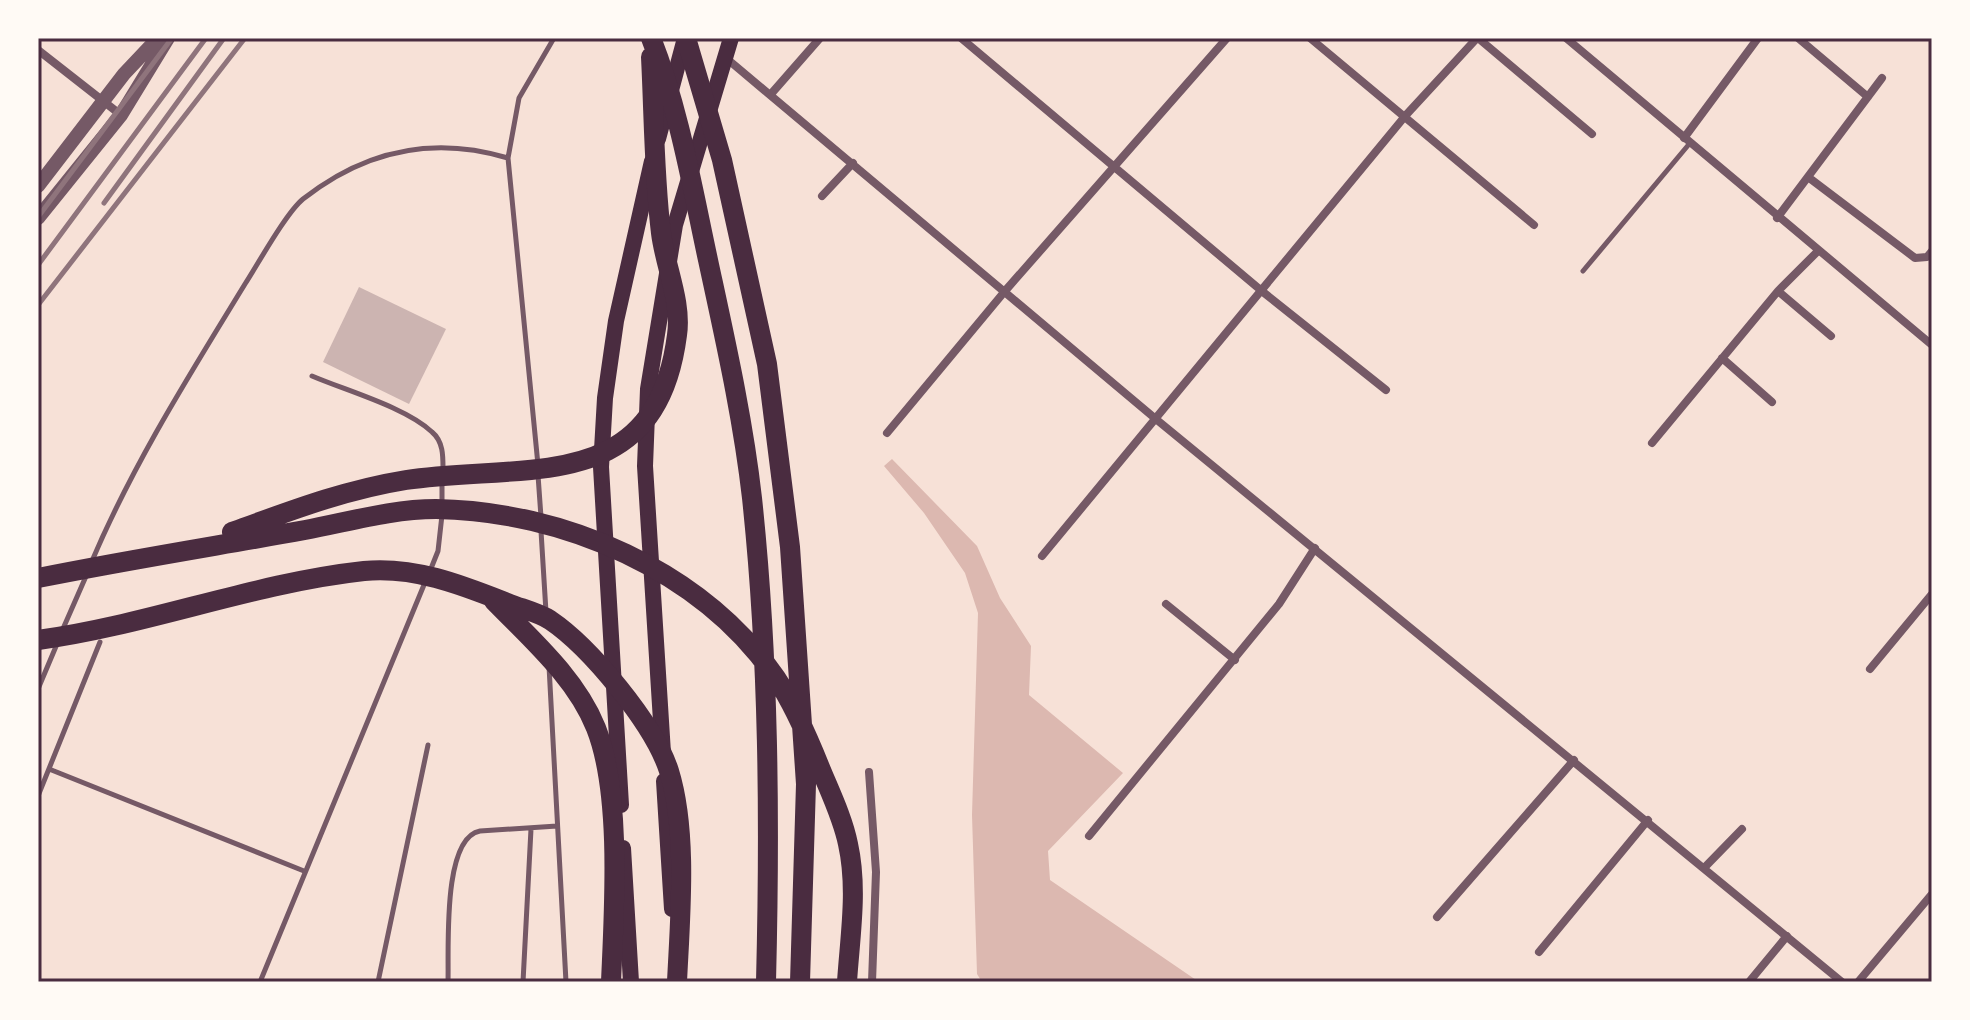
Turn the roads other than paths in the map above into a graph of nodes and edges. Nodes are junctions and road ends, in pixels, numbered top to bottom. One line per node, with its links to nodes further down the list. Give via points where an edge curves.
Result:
1 (158, 38): 20 (street)
2 (168, 38): 21 (street)
3 (554, 38): 25 (lane, via 519,98)
4 (650, 38): 49 (highway, via 661,235 678,333 665,385 646,420 598,456 568,466 367,487); 87 (highway, via 691,180 730,361 752,497 767,783)
5 (685, 38): 85 (main road, via 637,216 605,398 601,467); 88 (highway, via 722,160 767,364 790,547 806,784)
6 (731, 38): 16 (main road)
7 (820, 38): 18 (street)
8 (961, 38): 27 (street)
9 (1227, 38): 27 (street)
10 (1310, 38): 22 (street)
11 (1478, 38): 22 (street); 23 (street)
12 (1566, 38): 24 (street)
13 (1758, 38): 24 (street)
14 (1798, 38): 19 (street)
15 (38, 50): 20 (street)
16 (726, 58): 18 (street); 86 (main road, via 675,225 648,389 645,466)
17 (1882, 78): 19 (street)
18 (771, 94): 26 (street)
19 (1868, 97): 28 (street)
20 (103, 101): 21 (street); 29 (street)
21 (121, 115): 31 (street)
22 (1406, 115): 33 (street); 39 (street)
23 (1592, 134)
24 (1687, 141): 32 (street); 36 (lane)
25 (508, 158): 56 (lane, via 535,416); 62 (lane, via 463,148 389,153 356,163 300,201 166,414 108,523)
26 (853, 163): 30 (street); 37 (street)
27 (1114, 164): 37 (street); 39 (street)
28 (1808, 177): 32 (street); 34 (street, via 1915,258)
29 (38, 186)
30 (822, 196)
31 (38, 218)
32 (1777, 218): 35 (street)
33 (1534, 225)
34 (1932, 251)
35 (1817, 252): 38 (street); 41 (street)
36 (1583, 271)
37 (1005, 291): 46 (street); 47 (street)
38 (1778, 291): 40 (street); 42 (street)
39 (1263, 292): 44 (street); 46 (street)
40 (1831, 336)
41 (1932, 345)
42 (1722, 358): 45 (street); 48 (street)
43 (312, 376): 74 (lane, via 434,432 443,464 438,551)
44 (1386, 390)
45 (1772, 402)
46 (1157, 420): 50 (street); 51 (street)
47 (887, 433)
48 (1652, 443)
49 (186, 548): 52 (highway); 89 (highway, via 435,509 502,514 571,530 686,589 776,678 829,790 848,842 853,886)
50 (1315, 548): 60 (street); 64 (street)
51 (1042, 556)
52 (38, 578)
53 (1932, 594): 61 (street)
54 (489, 596): 57 (highway, via 454,581 368,571); 84 (highway, via 557,666 595,726 606,761); 86 (highway, via 549,619 584,650 649,727 669,771 676,813)
55 (1166, 604): 60 (street)
56 (547, 633)
57 (38, 640)
58 (100, 642): 65 (lane)
59 (548, 648): 69 (lane)
60 (1235, 660): 72 (street)
61 (1870, 669)
62 (38, 689)
63 (428, 745): 80 (lane)
64 (1574, 760): 68 (street); 76 (street)
65 (49, 769): 67 (lane); 74 (lane)
66 (869, 772): 90 (street, via 876,872)
67 (38, 796)
68 (1648, 820): 73 (street); 78 (street)
69 (557, 826): 70 (lane); 83 (lane)
70 (531, 829): 81 (lane, via 480,831 462,841 454,860); 82 (lane)
71 (1742, 829): 73 (street)
72 (1089, 836)
73 (1705, 867): 77 (street)
74 (304, 871): 79 (lane)
75 (1932, 894): 93 (street)
76 (1437, 917)
77 (1787, 936): 91 (street); 92 (street)
78 (1539, 952)
79 (260, 982)
80 (378, 982)
81 (448, 982)
82 (523, 982)
83 (566, 982)
84 (611, 982)
85 (631, 982)
86 (677, 982)
87 (766, 982)
88 (800, 982)
89 (847, 982)
90 (872, 982)
91 (1749, 982)
92 (1842, 982)
93 (1858, 982)

